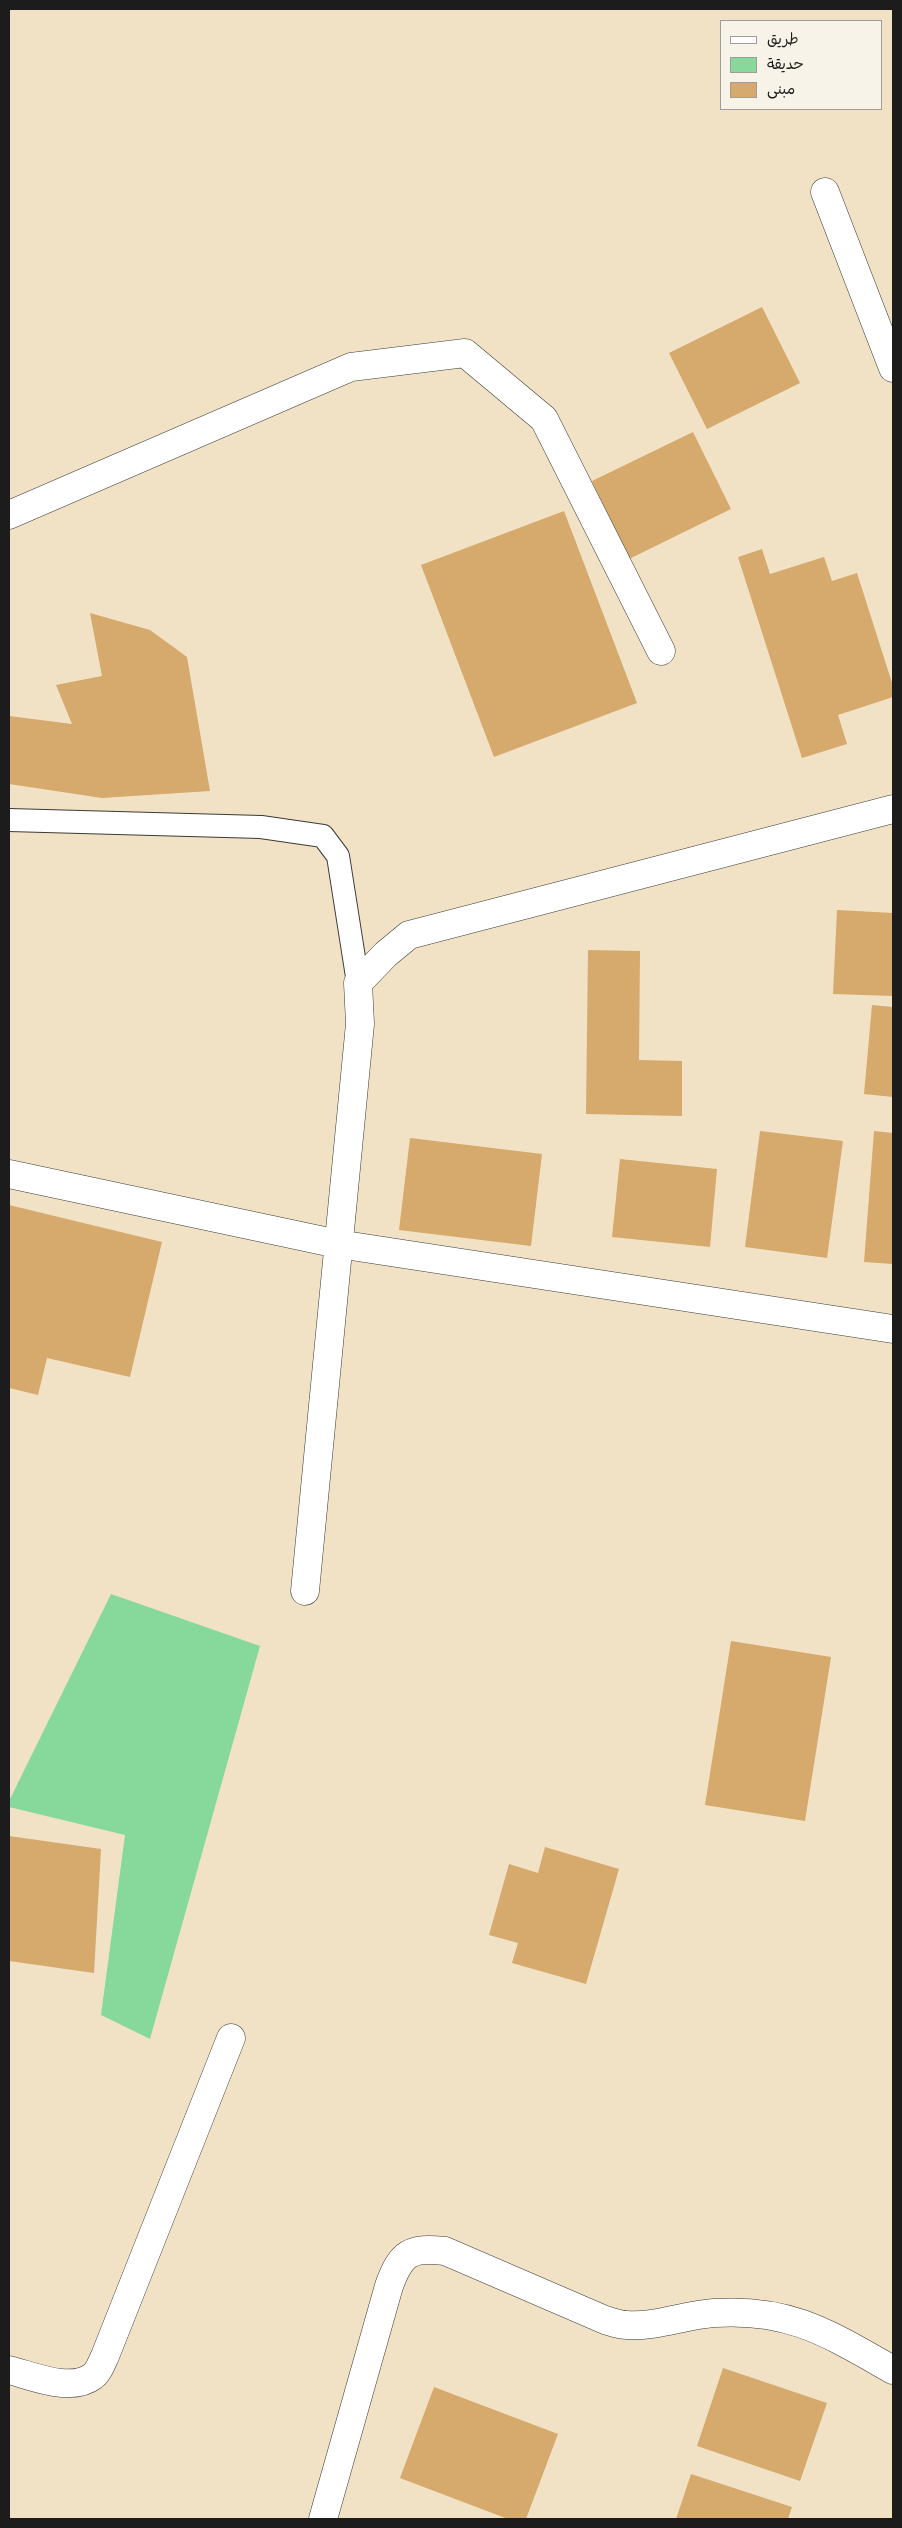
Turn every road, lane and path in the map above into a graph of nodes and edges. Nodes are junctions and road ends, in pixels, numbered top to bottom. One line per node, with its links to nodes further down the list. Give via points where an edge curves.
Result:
1 (825, 192): 2 (street)
2 (893, 368)
3 (9, 514): 4 (street, via 351,368 465,353 544,420)
4 (660, 651)
5 (893, 809): 7 (street, via 409,935)
6 (9, 820): 7 (lane, via 261,827 323,836 338,856)
7 (358, 983): 9 (street, via 360,1024)
8 (9, 1174): 9 (street)
9 (338, 1244): 10 (street); 11 (street)
10 (893, 1329)
11 (305, 1591)
12 (230, 2038): 13 (street, via 105,2356 94,2376 79,2383 63,2383)
13 (9, 2370)
14 (893, 2370): 15 (street, via 822,2330 790,2319 759,2313 715,2313 626,2325 605,2320 445,2251 426,2249 408,2253 397,2264 389,2286)
15 (322, 2519)

